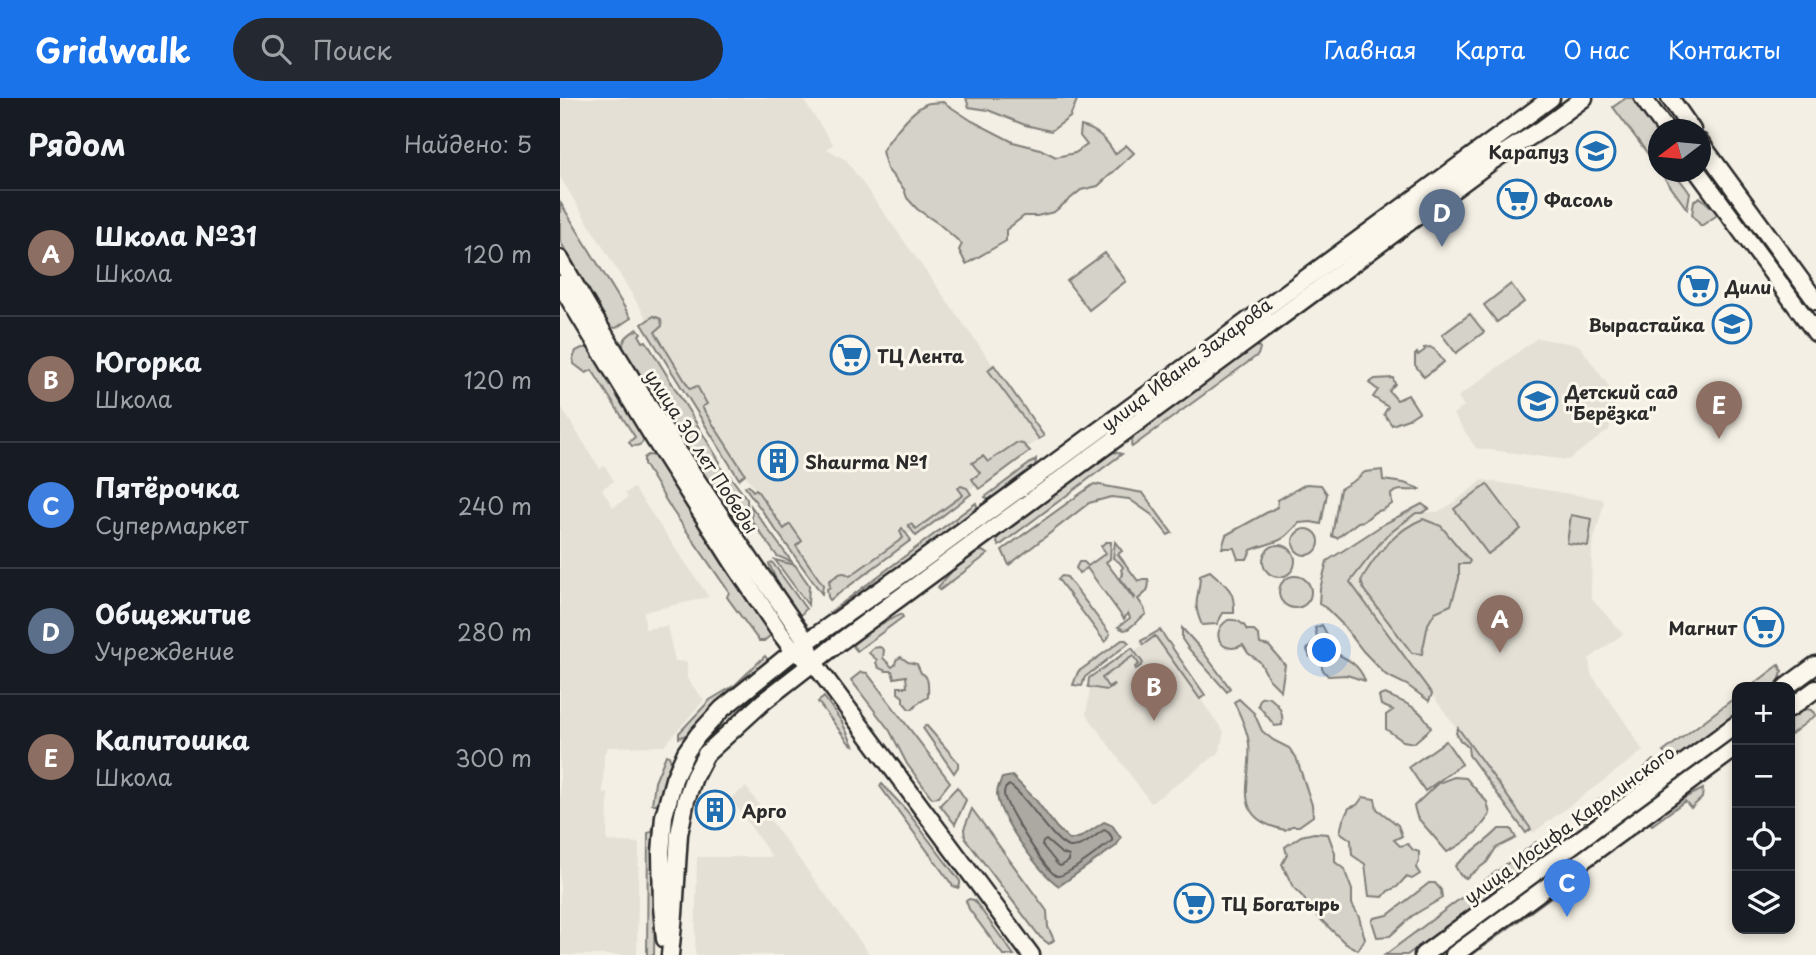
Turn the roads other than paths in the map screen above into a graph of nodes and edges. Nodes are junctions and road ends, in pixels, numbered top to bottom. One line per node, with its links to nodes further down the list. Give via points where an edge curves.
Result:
1 (1551, 98): 13 (main road, улица Ивана Захарова)
2 (1584, 98): 14 (main road, улица Ивана Захарова)
3 (1643, 98): 5 (main road)
4 (1670, 98): 6 (main road)
5 (1659, 119)
6 (1684, 119)
7 (1711, 157): 11 (main road)
8 (1705, 182): 12 (main road)
9 (560, 259): 13 (main road, улица 30 лет Победы)
10 (560, 284): 13 (main road, улица 30 лет Победы, via 732,561)
11 (1816, 301)
12 (1816, 333)
13 (801, 646): 14 (main road, улица 30 лет Победы); 21 (main road, улица Ивана Захарова, via 698,735 674,779 661,853)
14 (814, 663): 21 (main road, улица Ивана Захарова, via 734,727 706,754 694,777 679,834); 22 (main road, улица 30 лет Победы)
15 (1816, 665): 16 (main road)
16 (1793, 682)
17 (1816, 689): 18 (main road)
18 (1795, 704)
19 (1732, 728): 23 (main road, улица Иосифа Каролинского)
20 (1732, 751): 24 (main road)
21 (668, 955)
22 (1031, 955)
23 (1423, 955)
24 (1454, 955)

